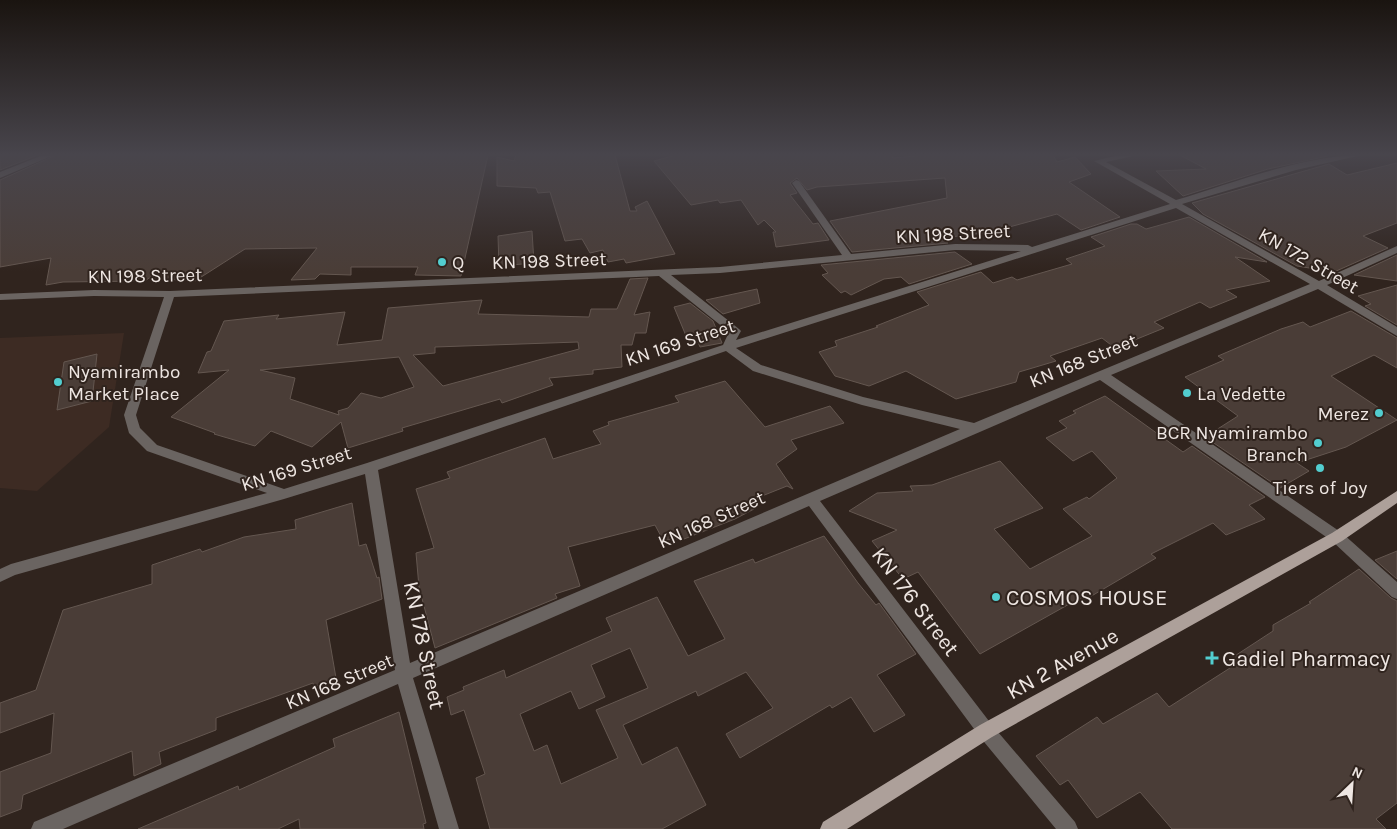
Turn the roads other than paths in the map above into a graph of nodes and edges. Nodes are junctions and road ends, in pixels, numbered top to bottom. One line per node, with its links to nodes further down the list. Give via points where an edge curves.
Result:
1 (804, 194): 7 (street)
2 (1157, 194): 4 (street, KN 172 Street)
3 (1210, 194): 4 (street, KN 169 Street)
4 (1176, 204): 5 (street, KN 169 Street); 9 (street, KN 172 Street)
5 (1039, 248): 7 (street, KN 198 Street, via 955,247); 13 (street, KN 169 Street)
6 (1397, 249): 9 (street, KN 168 Street)
7 (848, 257): 8 (street, KN 198 Street)
8 (662, 273): 10 (street, KN 198 Street); 13 (street, via 735,331)
9 (1321, 286): 12 (street, KN 172 Street); 14 (street, KN 168 Street)
10 (170, 294): 11 (street, KN 198 Street); 17 (street, via 130,415 134,430 152,448)
11 (0, 297)
12 (1397, 332)
13 (727, 347): 15 (street, via 757,368 862,402); 16 (street, KN 169 Street)
14 (1100, 374): 15 (street, KN 168 Street); 20 (street)
15 (973, 427): 19 (street, KN 168 Street)
16 (370, 467): 17 (street, KN 169 Street); 23 (street, KN 178 Street)
17 (284, 494): 21 (street, KN 169 Street)
18 (1397, 496): 20 (main road, KN 2 Avenue)
19 (810, 498): 23 (street, KN 168 Street); 24 (street, KN 176 Street)
20 (1337, 537): 22 (street); 24 (main road, KN 2 Avenue)
21 (4, 572)
22 (1397, 592)
23 (404, 675): 25 (street, KN 168 Street); 26 (street, KN 178 Street)
24 (986, 731): 27 (main road, KN 2 Avenue); 28 (street, KN 176 Street)
25 (41, 829)
26 (449, 829)
27 (830, 829)
28 (1068, 829)

